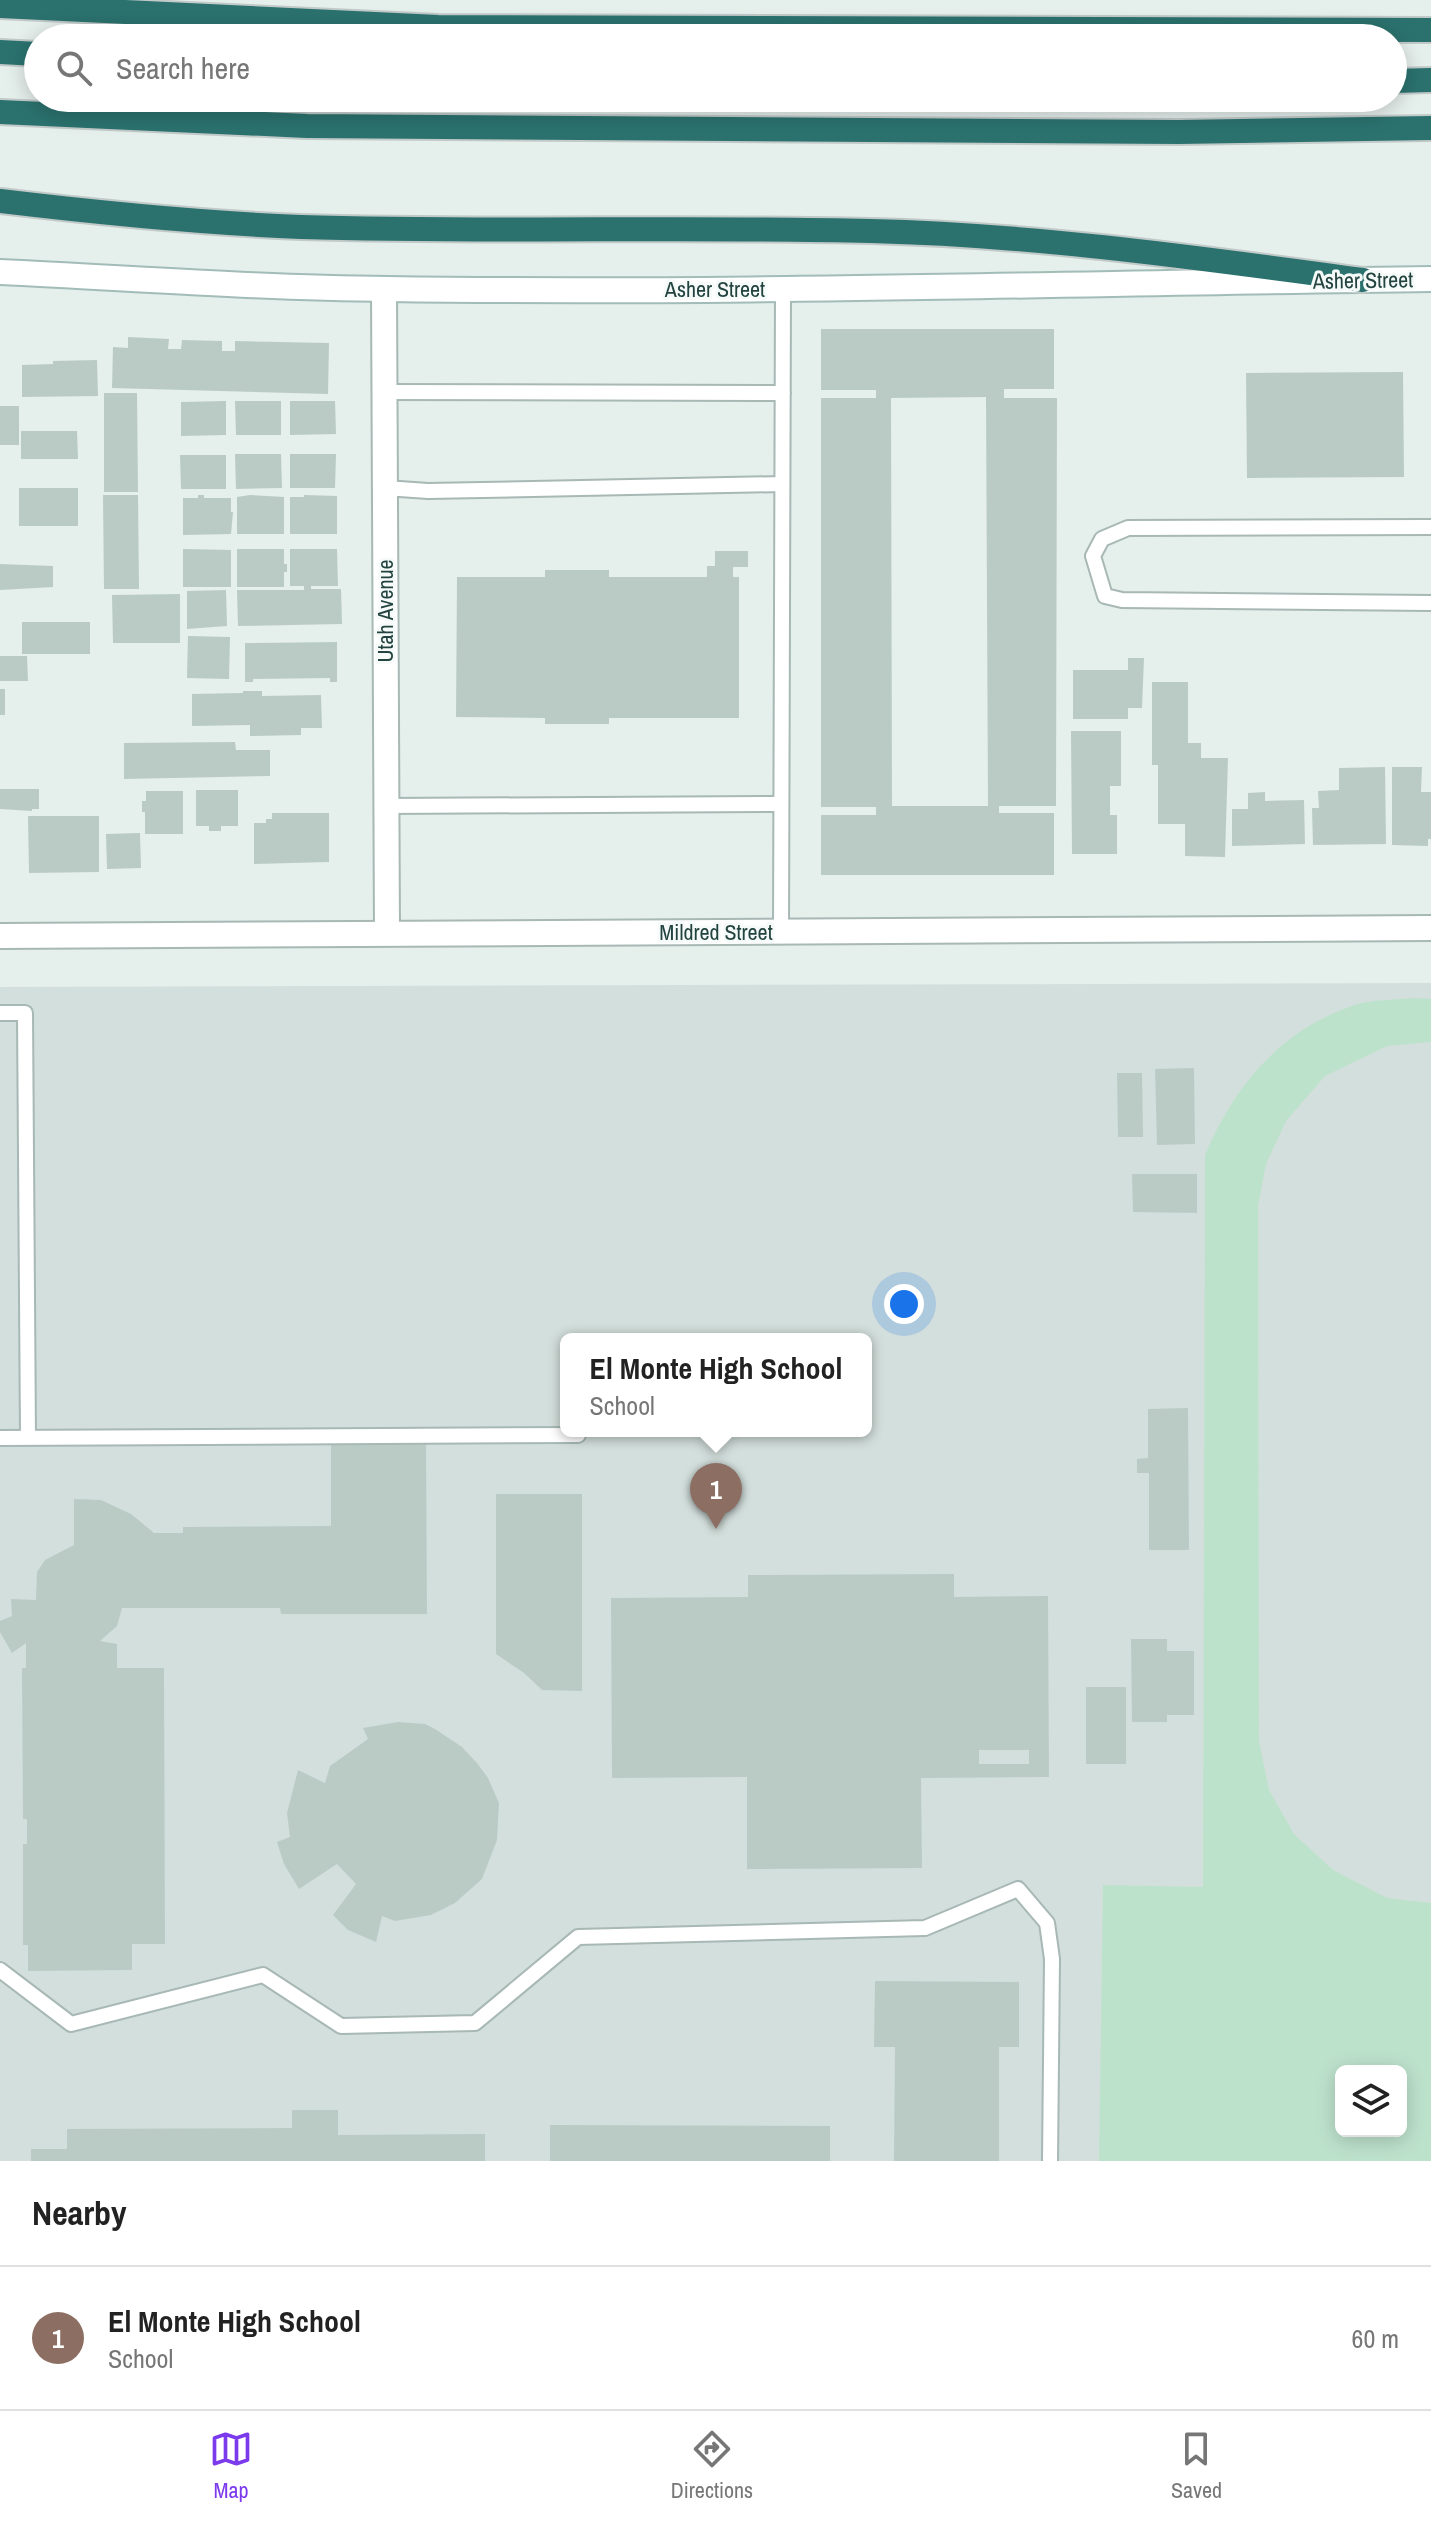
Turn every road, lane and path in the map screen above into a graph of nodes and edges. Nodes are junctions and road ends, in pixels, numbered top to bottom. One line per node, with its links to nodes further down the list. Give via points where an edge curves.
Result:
1 (0, 6): 2 (highway)
2 (375, 24)
3 (1407, 30): 4 (highway)
4 (1431, 30)
5 (0, 52): 6 (highway)
6 (24, 53)
7 (1431, 80): 8 (highway)
8 (1407, 81)
9 (0, 112): 10 (highway, via 322,126 1163,132)
10 (1431, 128)
11 (0, 201): 14 (highway, via 298,227 983,235)
12 (0, 272): 15 (street, Asher Street)
13 (1431, 279): 14 (street, Asher Street)
14 (1363, 280): 16 (street, Asher Street)
15 (384, 289): 16 (street, Asher Street); 17 (street, Utah Avenue)
16 (783, 289): 18 (lane)
17 (384, 392): 18 (lane); 20 (street, Utah Avenue)
18 (783, 393): 19 (lane)
19 (782, 484): 20 (lane); 23 (lane)
20 (385, 488): 24 (street, Utah Avenue)
21 (1431, 527): 22 (lane, via 1128,528 1102,539 1093,556 1105,596 1122,600)
22 (1431, 603)
23 (781, 804): 24 (lane); 26 (lane)
24 (386, 806): 27 (street, Utah Avenue)
25 (1431, 928): 26 (street, Mildred Street)
26 (781, 932): 27 (street, Mildred Street)
27 (387, 933): 28 (street, Mildred Street)
28 (0, 936)
29 (0, 1013): 32 (lane, via 25,1013)
30 (560, 1435): 32 (lane)
31 (0, 1438): 32 (lane)
32 (28, 1438)
33 (0, 1970): 34 (lane, via 71,2024 263,1975 341,2026 475,2023 578,1937 925,1928 1018,1889 1047,1923 1052,1959)
34 (1050, 2161)

